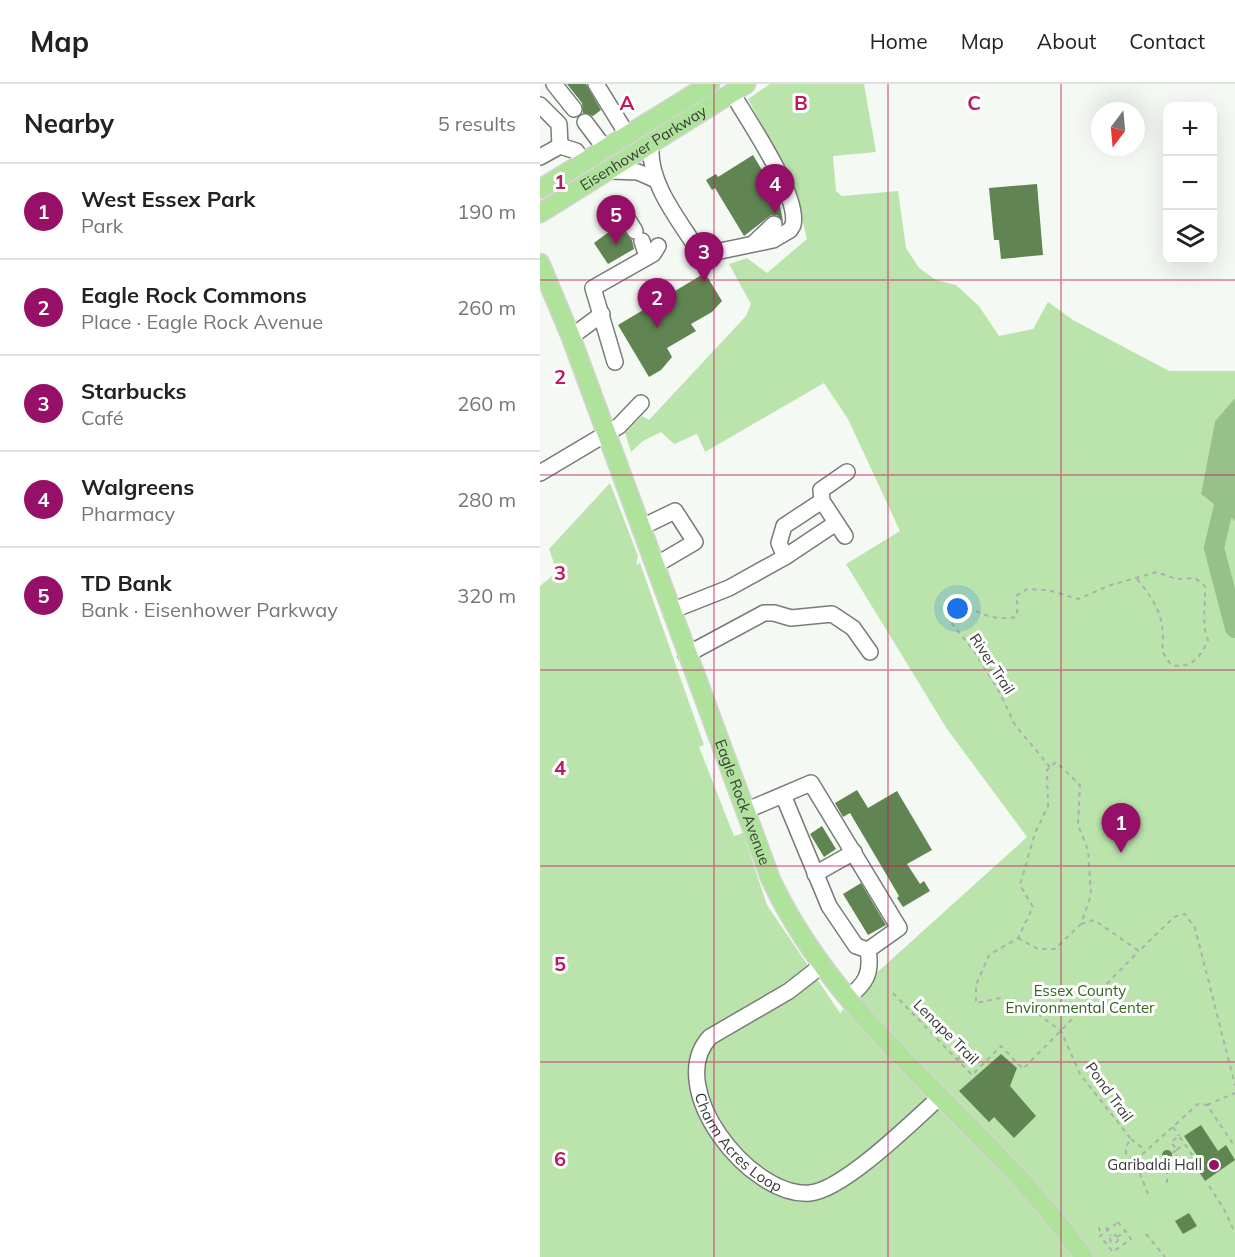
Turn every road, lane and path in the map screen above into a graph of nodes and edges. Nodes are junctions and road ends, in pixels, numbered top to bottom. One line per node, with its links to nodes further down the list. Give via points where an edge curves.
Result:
1 (554, 84): 6 (street)
2 (596, 84): 8 (street)
3 (699, 87): 8 (main road, Eisenhower Parkway)
4 (739, 89): 9 (main road, Eisenhower Parkway); 19 (street, via 773,162)
5 (540, 105): 10 (street, via 559,124)
6 (574, 109)
7 (585, 122): 11 (street)
8 (628, 136): 11 (main road, Eisenhower Parkway)
9 (651, 145): 14 (main road, Eisenhower Parkway); 15 (street)
10 (560, 146): 12 (street); 13 (street, via 576,151)
11 (606, 150): 13 (main road, Eisenhower Parkway)
12 (540, 157)
13 (584, 163): 16 (main road, Eisenhower Parkway)
14 (611, 171): 15 (street, via 638,172); 18 (main road, Eisenhower Parkway)
15 (656, 180): 20 (street, via 701,255)
16 (541, 186)
17 (622, 210): 22 (street)
18 (540, 213)
19 (784, 217): 20 (street); 20 (street, via 794,219 790,230 774,240)
20 (755, 242)
21 (658, 246): 22 (street)
22 (647, 257): 25 (street, via 593,288)
23 (540, 263): 24 (main road, Eagle Rock Avenue)
24 (562, 314): 25 (street); 26 (main road, Eagle Rock Avenue)
25 (598, 316): 26 (street); 27 (street)
26 (571, 337): 29 (main road, Eagle Rock Avenue)
27 (615, 362)
28 (641, 402): 29 (street, via 629,418)
29 (605, 435): 31 (street); 33 (main road, Eagle Rock Avenue)
30 (847, 472): 32 (street, via 820,490)
31 (540, 473)
32 (822, 501): 34 (street, via 784,526 778,538); 34 (street, via 840,530)
33 (640, 528): 35 (main road, Eagle Rock Avenue); 35 (street, via 675,511 695,542)
34 (785, 557): 37 (street, via 729,588)
35 (654, 566): 37 (main road, Eagle Rock Avenue)
36 (1137, 579): 36 (path, River Trail, via 1157,572 1176,579 1195,579 1204,586 1202,624 1208,640 1200,657 1183,667 1171,665 1162,651 1165,630 1161,619 1152,597); 40 (path, River Trail, via 1078,599 1048,590 1027,589 1016,596 1016,616 1001,619 980,614 960,602 947,606 950,621 999,691 1015,725)
37 (670, 611): 39 (main road, Eagle Rock Avenue)
38 (870, 652): 39 (street, via 853,628 832,614 791,618 764,613)
39 (686, 655): 42 (main road, Eagle Rock Avenue)
40 (1050, 767): 45 (path, via 1056,762 1080,785 1078,825 1088,850 1091,895); 46 (path, via 1048,806 1035,833 1020,885 1033,907)
41 (783, 795): 42 (street); 43 (street, via 812,783); 44 (street)
42 (745, 811): 49 (main road, Eagle Rock Avenue, via 781,900)
43 (854, 852): 44 (street); 47 (street, via 899,928)
44 (815, 874): 47 (street, via 829,906 856,946)
45 (1081, 924): 46 (path, via 1055,949 1038,949); 48 (path, via 1094,920)
46 (1018, 938): 52 (path, via 989,955 975,985 976,1003 1000,998 1031,1009)
47 (868, 950): 51 (street, via 870,974)
48 (1139, 951): 52 (path); 55 (path, via 1174,917 1185,914 1195,928)
49 (821, 966): 51 (main road, Eagle Rock Avenue); 57 (street, Charm Acres Loop, via 789,991 702,1045 698,1074 702,1103 732,1153 775,1185 797,1192 823,1190 854,1170)
50 (893, 993): 54 (path, Lenape Trail)
51 (847, 998): 57 (main road, Eagle Rock Avenue)
52 (1061, 1031): 54 (path, Lenape Trail, via 1023,1069 1001,1046 972,1075); 61 (path, Pond Trail, via 1080,1074)
53 (967, 1050): 54 (path)
54 (957, 1060)
55 (1235, 1085)
56 (1235, 1093): 58 (path)
57 (941, 1096): 87 (main road, Eagle Rock Avenue, via 1032,1190)
58 (1207, 1105): 59 (path, via 1198,1104); 62 (path)
59 (1173, 1127): 60 (path); 64 (path)
60 (1179, 1136): 63 (path, via 1171,1142); 66 (path)
61 (1131, 1139): 64 (path); 67 (path, Pond Trail, via 1126,1153)
62 (1235, 1146)
63 (1178, 1148): 65 (path); 68 (path)
64 (1146, 1150): 67 (path)
65 (1172, 1153)
66 (1193, 1156)
67 (1135, 1161): 74 (path)
68 (1176, 1161): 69 (path); 72 (path, via 1167,1168)
69 (1184, 1166): 70 (path); 71 (path)
70 (1188, 1168)
71 (1179, 1169)
72 (1167, 1183)
73 (1209, 1186): 79 (path)
74 (1148, 1194)
75 (1099, 1227): 78 (path)
76 (1106, 1228): 77 (path, via 1118,1222); 78 (path); 81 (path)
77 (1126, 1231): 82 (path); 86 (path, via 1131,1239)
78 (1100, 1233): 85 (path)
79 (1235, 1233)
80 (1146, 1234): 88 (path)
81 (1111, 1236): 82 (path); 83 (path)
82 (1117, 1237): 84 (path)
83 (1111, 1241): 84 (path); 85 (path)
84 (1116, 1243): 86 (path)
85 (1106, 1245): 86 (path, via 1113,1252)
86 (1119, 1248)
87 (1084, 1257)
88 (1165, 1257)

